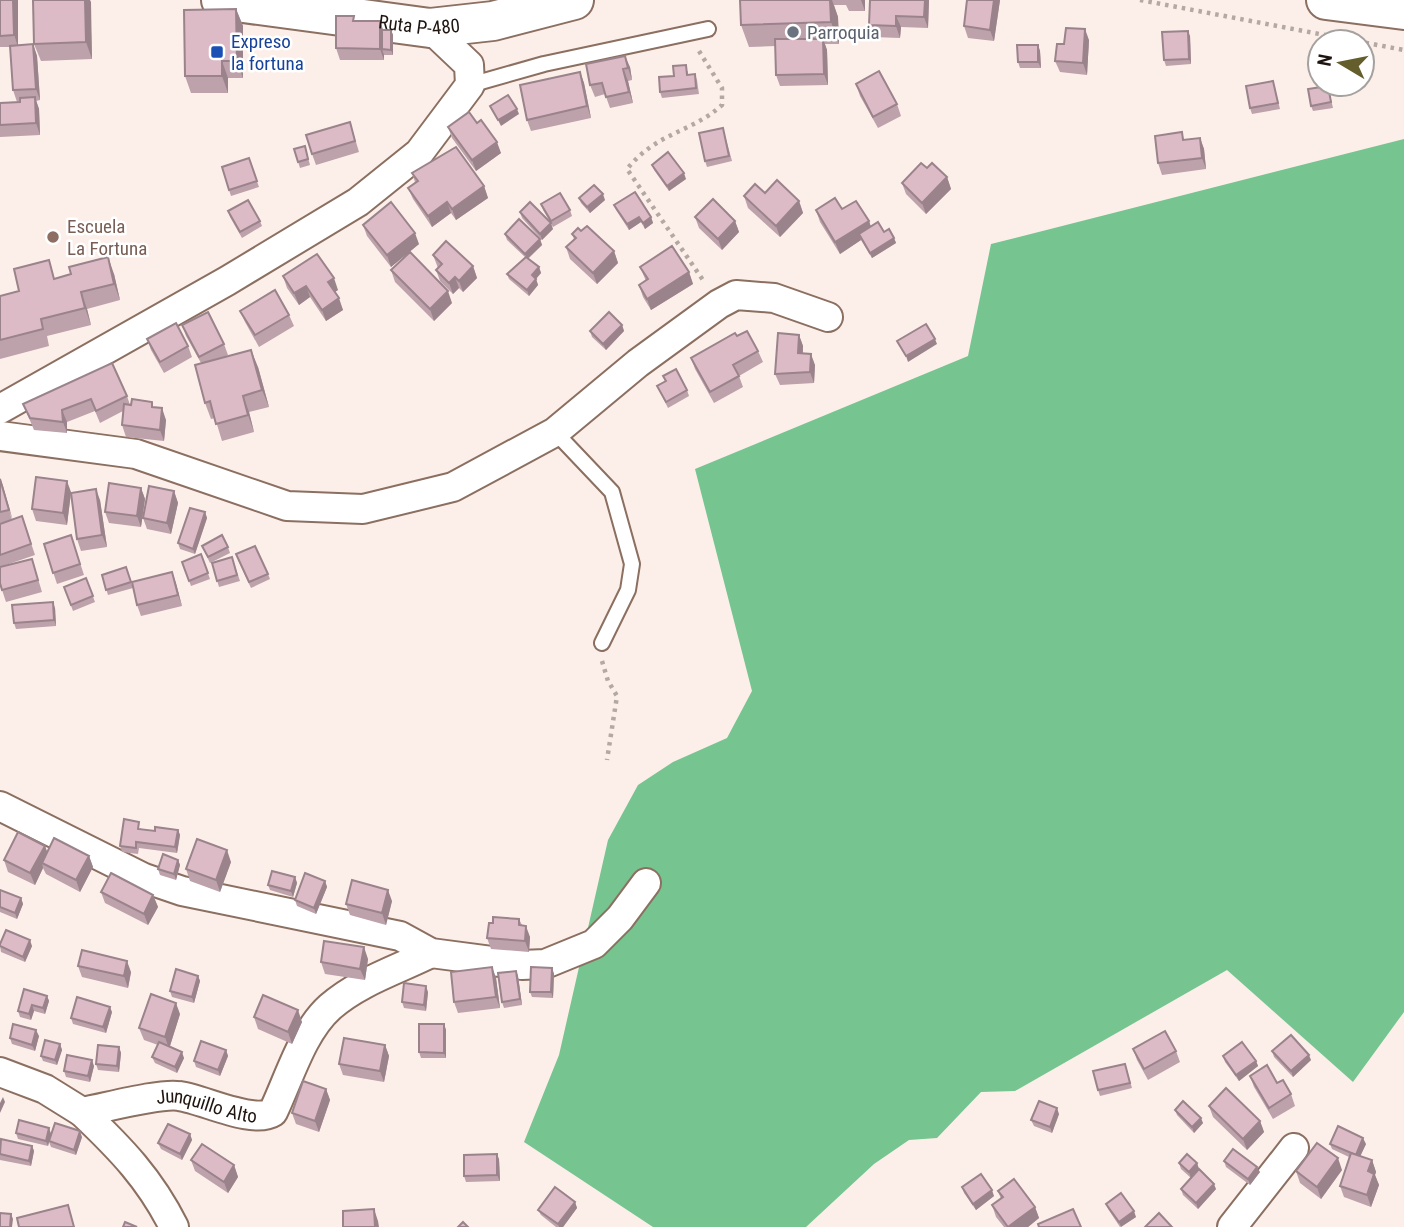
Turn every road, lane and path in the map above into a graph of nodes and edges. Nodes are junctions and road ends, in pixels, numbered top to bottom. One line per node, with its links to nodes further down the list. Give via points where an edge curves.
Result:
1 (221, 0): 7 (street, Ruta P-480)
2 (574, 0): 6 (street, Ruta P-480)
3 (1140, 0): 10 (path)
4 (1326, 0): 5 (street)
5 (1404, 10)
6 (491, 11): 7 (street, Ruta P-480)
7 (430, 28): 11 (street, via 469,65)
8 (708, 29): 9 (lane)
9 (688, 34): 11 (lane, via 544,64); 12 (path, via 722,88 722,105 642,150 627,169)
10 (1404, 50)
11 (470, 85): 14 (street, via 419,153 359,202)
12 (719, 304): 13 (street, via 736,295 752,294); 15 (street)
13 (828, 317)
14 (0, 409)
15 (555, 432): 16 (street, via 453,487 363,509 287,506 136,454); 17 (lane, via 612,492 632,564 628,590)
16 (0, 436)
17 (602, 643): 18 (path, via 601,659 617,696)
18 (607, 760)
19 (0, 806): 21 (street, via 144,878 237,905 400,936)
20 (646, 883): 21 (street, via 594,944 545,964)
21 (431, 953): 23 (street, Junquillo Alto, via 330,1007 314,1027 268,1115 176,1095)
22 (0, 1072): 23 (street, via 45,1088)
23 (82, 1112): 25 (street, via 157,1192)
24 (1294, 1148): 26 (street)
25 (174, 1227)
26 (1232, 1227)

